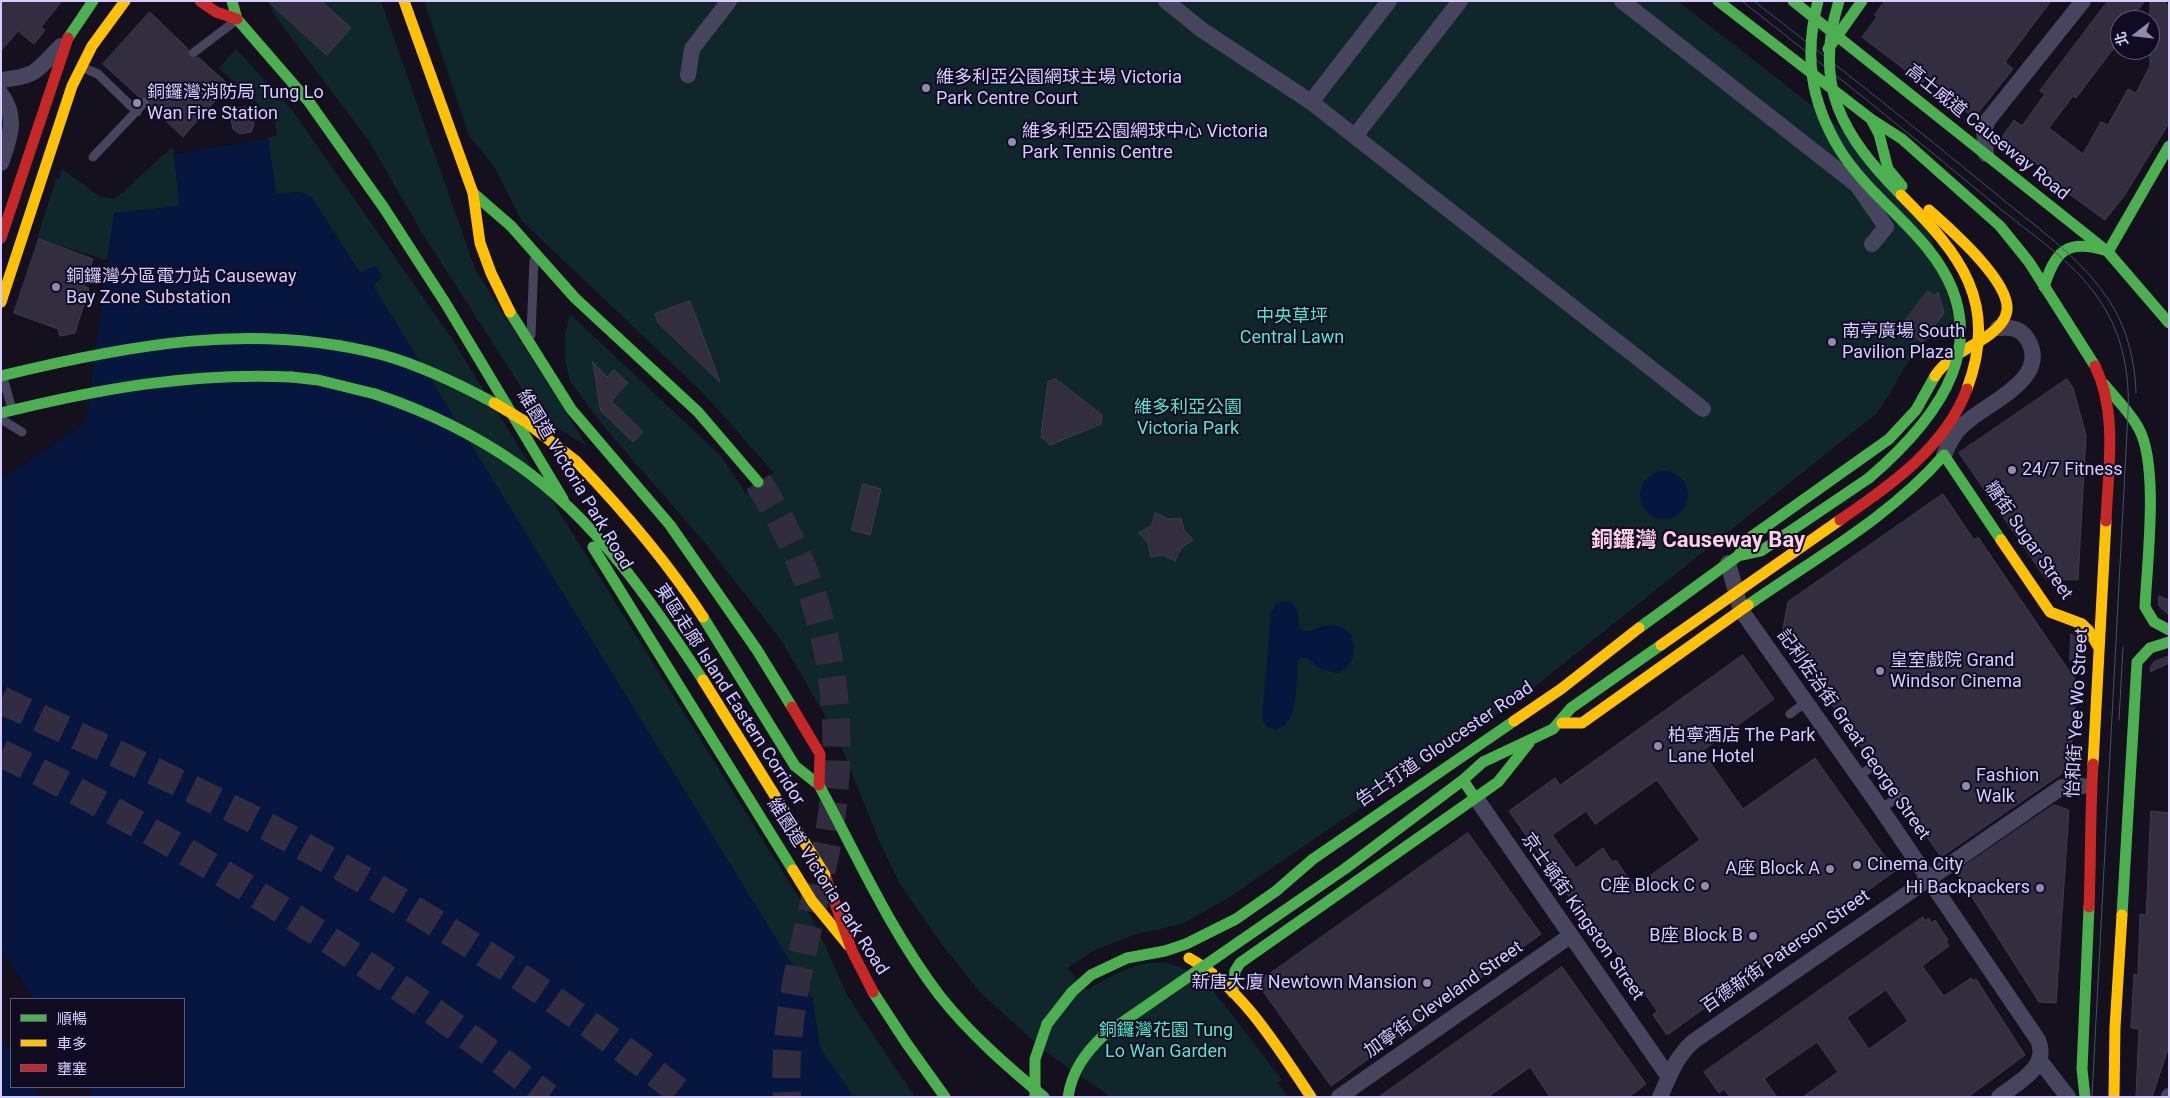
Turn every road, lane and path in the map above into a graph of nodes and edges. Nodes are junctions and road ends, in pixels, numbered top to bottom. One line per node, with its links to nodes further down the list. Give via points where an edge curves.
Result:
1 (93, 1): 19 (main road)
2 (125, 1): 21 (main road)
3 (200, 1): 17 (main road, via 216,12)
4 (232, 1): 17 (main road)
5 (404, 1): 35 (main road, 維園道 Victoria Park Road)
6 (730, 1): 23 (street, via 692,49)
7 (1166, 1): 27 (street, via 1202,30)
8 (1389, 1): 27 (street)
9 (1460, 1): 30 (street)
10 (1622, 1): 37 (street, via 1857,185 1886,227)
11 (1718, 1): 22 (main road)
12 (1793, 1): 18 (main road, 高士威道 Causeway Road)
13 (1818, 1): 59 (main road, 告士打道 Gloucester Road, bridge, via 1810,54 1818,109 1834,143 1853,169 1927,247 1945,273 1957,301 1961,341 1957,366 1945,394 1906,446 1869,478 1761,551)
14 (1840, 1): 66 (main road, 告士打道 Gloucester Road, bridge, via 1831,30 1830,71 1842,120 1860,148 1945,241 1962,265 1975,295 1980,335 1974,372 1963,401 1932,445 1906,471 1868,501 1571,708)
15 (1862, 1): 18 (main road)
16 (2083, 1): 32 (street, via 1988,120 1984,131)
17 (237, 19): 20 (lane); 78 (main road, 維園道 Victoria Park Road, via 317,113 356,166 467,337 812,901)
18 (1838, 36): 22 (main road); 32 (main road, 高士威道 Causeway Road)
19 (68, 38): 24 (street, via 33,74 21,79); 36 (main road)
20 (193, 53)
21 (80, 66): 28 (lane, via 98,74); 42 (main road)
22 (1807, 70): 29 (main road)
23 (688, 75)
24 (1, 80)
25 (1, 94): 34 (street, via 12,116 11,136)
26 (145, 102): 28 (lane)
27 (1311, 102): 30 (street)
28 (137, 112): 33 (lane)
29 (1871, 119): 40 (main road, via 1902,139 2000,226); 45 (main road, via 1879,134 1884,158 1895,177 1969,248 2000,288 2007,310)
30 (1355, 136): 53 (street)
31 (2169, 146): 38 (main road)
32 (1986, 154): 38 (main road, 高士威道 Causeway Road)
33 (93, 157)
34 (1, 163)
35 (473, 193): 39 (main road, via 511,226); 46 (main road, 維園道 Victoria Park Road, via 480,243 490,273)
36 (2, 235)
37 (1872, 244)
38 (2108, 252): 40 (main road, via 2077,244 2063,250 2052,261); 41 (main road, 高士威道 Causeway Road)
39 (534, 254): 46 (lane); 58 (main road, via 575,298 698,412)
40 (2044, 287): 49 (main road, 怡和街 Yee Wo Street)
41 (2152, 300): 43 (main road); 44 (main road)
42 (1, 302)
43 (2169, 310)
44 (2169, 323)
45 (1998, 328): 50 (main road, 告士打道 Gloucester Road, via 1943,366); 57 (street, 告士打道 Gloucester Road, via 2010,327 2025,335 2032,349 2032,366 2020,383 1961,426)
46 (531, 350): 71 (main road, 維園道 Victoria Park Road, via 571,409 670,525 757,650 820,754)
47 (1, 370): 54 (lane)
48 (1, 376): 71 (main road, 東區走廊 Island Eastern Corridor, bridge, via 120,347 198,338 262,336 344,345 446,377 511,412 576,461 604,489 676,576 795,766)
49 (2102, 381): 61 (main road, 怡和街 Yee Wo Street, via 2139,428 2147,448 2150,480 2145,607 2155,625); 63 (main road, 怡和街 Yee Wo Street, via 2110,438)
50 (1929, 388): 51 (street); 59 (main road, 告士打道 Gloucester Road, via 1913,414 1882,445 1751,537)
51 (1928, 405)
52 (25, 408): 54 (lane)
53 (1703, 409)
54 (13, 412): 55 (lane)
55 (3, 418): 56 (lane); 78 (main road, 東區走廊 Island Eastern Corridor, bridge, via 84,392 135,383 206,376 263,375 318,380 375,394 409,405 464,430 520,466 545,487 592,533 631,580 698,674 825,875)
56 (22, 432)
57 (1941, 448): 60 (main road, 告士打道 Gloucester Road, via 1932,471 1903,498); 63 (main road, 糖街 Sugar Street, via 2050,612 2085,626)
58 (758, 482)
59 (1733, 560): 60 (street, 記利佐治街 Great George Street); 79 (main road, 告士打道 Gloucester Road, via 1644,624 1562,689 1313,859 1280,888 1232,922)
60 (1741, 610): 64 (street, 記利佐治街 Great George Street); 66 (main road, 告士打道 Gloucester Road, via 1582,723)
61 (2169, 630)
62 (2169, 642): 93 (main road, via 2147,650 2137,662)
63 (2099, 648): 92 (main road, 怡和街 Yee Wo Street, via 2089,840 2091,864 2083,1048)
64 (1806, 702): 65 (lane); 69 (street, 記利佐治街 Great George Street)
65 (1790, 714)
66 (1562, 723): 67 (main road, 告士打道 Gloucester Road)
67 (1529, 743): 70 (main road, 告士打道 Gloucester Road, via 1485,761); 74 (main road, 告士打道 Gloucester Road, via 1498,782)
68 (1874, 766): 69 (lane)
69 (1858, 776): 75 (street, 記利佐治街 Great George Street)
70 (1463, 780): 74 (main road, 京士頓街 Kingston Street); 86 (main road, 告士打道 Gloucester Road, bridge, via 1406,825 1104,1035 1079,1063)
71 (820, 786): 85 (main road, 維園道 Victoria Park Road, via 918,966 941,997 992,1053)
72 (2107, 787): 76 (street, 百德新街 Paterson Street, via 2062,786)
73 (1899, 796): 75 (lane)
74 (1476, 798): 77 (street, 京士頓街 Kingston Street); 80 (main road, 告士打道 Gloucester Road, via 1240,963 1235,971)
75 (1881, 809): 76 (street, 記利佐治街 Great George Street)
76 (1929, 878): 81 (street, 記利佐治街 Great George Street, via 2035,1033 2041,1047); 82 (street, 百德新街 Paterson Street, via 1694,1041 1682,1051)
77 (1570, 936): 82 (street, 京士頓街 Kingston Street); 88 (street, 加寧街 Cleveland Street)
78 (851, 949): 83 (main road, 維園道 Victoria Park Road, via 895,1027)
79 (1166, 951): 80 (main road, via 1195,960); 84 (main road, bridge, via 1128,957 1109,964 1090,974 1071,992 1047,1024 1037,1047)
80 (1233, 993): 87 (main road)
81 (2040, 1061): 90 (street); 91 (street)
82 (1668, 1076): 89 (street, 百德新街 Paterson Street)
83 (945, 1097)
84 (1035, 1097)
85 (1044, 1097)
86 (1068, 1097)
87 (1311, 1097)
88 (1339, 1097)
89 (1660, 1097)
90 (2000, 1097)
91 (2068, 1097)
92 (2085, 1097)
93 (2114, 1097)

